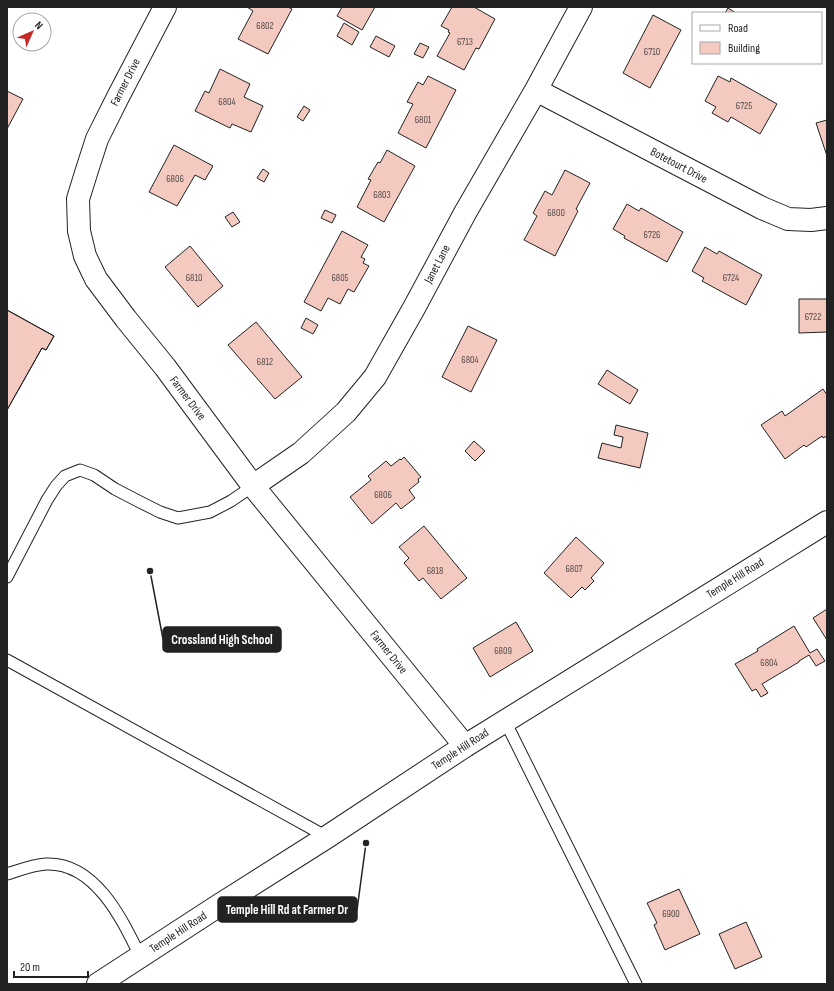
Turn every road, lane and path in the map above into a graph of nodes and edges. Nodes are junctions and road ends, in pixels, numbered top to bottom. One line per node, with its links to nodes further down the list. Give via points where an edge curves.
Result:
1 (165, 7): 5 (street, Farmer Drive, via 97,139 78,200 79,231 85,256 96,279)
2 (581, 7): 3 (street, Janet Lane)
3 (536, 90): 4 (street, Botetourt Drive, via 762,208 788,219); 5 (street, Janet Lane, via 464,213 375,377 346,412 301,453)
4 (827, 218)
5 (253, 486): 7 (lane, via 210,512 178,518 160,512 94,475 80,470 65,476 56,486); 10 (street, Farmer Drive)
6 (827, 522): 9 (street, Temple Hill Road)
7 (7, 577)
8 (7, 660): 11 (lane)
9 (505, 721): 10 (street, Temple Hill Road); 15 (lane)
10 (465, 746): 11 (street, Temple Hill Road)
11 (327, 837): 13 (street, Temple Hill Road)
12 (7, 874): 13 (lane, via 29,866 46,864 74,870 95,885 116,911)
13 (140, 956): 14 (street, Temple Hill Road)
14 (98, 984)
15 (636, 984)

